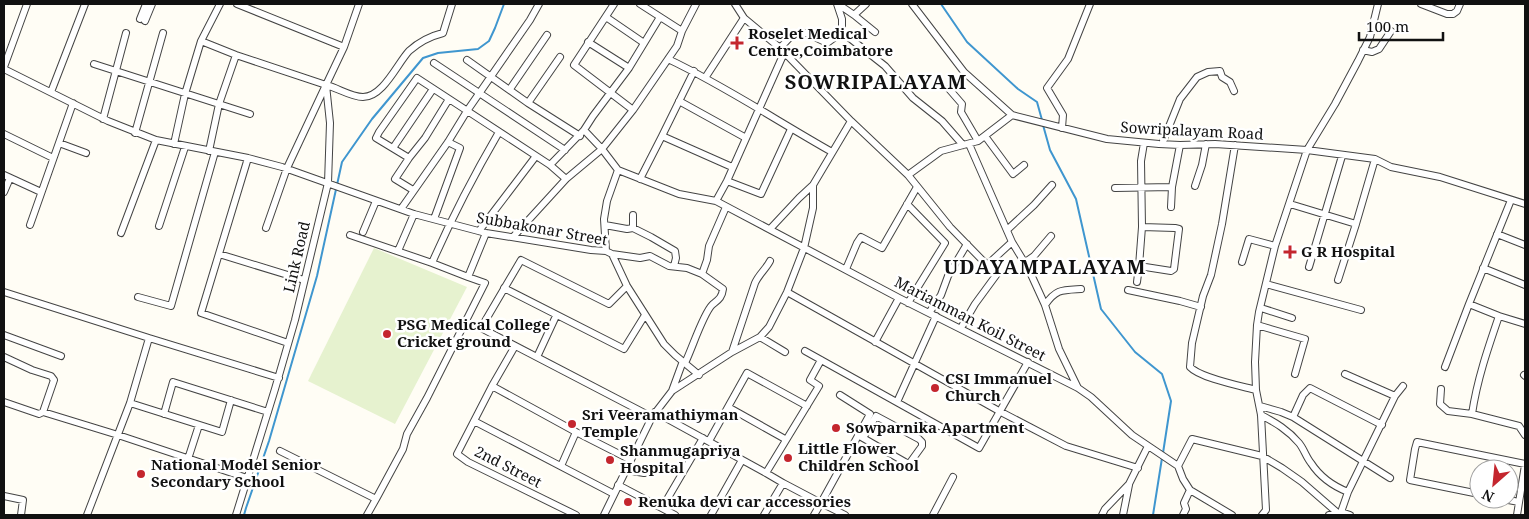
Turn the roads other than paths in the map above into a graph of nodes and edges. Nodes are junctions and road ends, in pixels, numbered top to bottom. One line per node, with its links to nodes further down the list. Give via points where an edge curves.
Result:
1 (27, 4): 44 (street)
2 (84, 4): 56 (street)
3 (146, 4): 4 (street, via 143,20)
4 (152, 4)
5 (220, 4): 32 (street)
6 (237, 4): 35 (street)
7 (359, 4): 35 (street)
8 (452, 4): 51 (street, via 443,33 410,51 373,95 355,96)
9 (539, 4): 48 (street)
10 (614, 4): 22 (street)
11 (640, 4): 23 (street)
12 (696, 4): 25 (street)
13 (735, 4): 24 (street)
14 (838, 4): 21 (street); 27 (street)
15 (866, 4): 21 (street)
16 (912, 4): 69 (street, via 964,72)
17 (1090, 4): 72 (street, via 1068,59 1047,88 1062,115)
18 (1378, 4): 37 (street)
19 (1421, 4): 20 (street, via 1447,14 1457,11)
20 (1460, 4)
21 (854, 15): 28 (street)
22 (606, 17): 33 (street); 34 (street)
23 (660, 17): 25 (street); 34 (street)
24 (744, 18): 36 (street); 49 (street)
25 (682, 31): 40 (street)
26 (1391, 31): 37 (street, via 1379,49 1372,52)
27 (842, 32): 36 (street, via 827,43 806,33 794,33); 87 (street, via 885,66 913,98)
28 (875, 32)
29 (126, 33): 46 (street)
30 (163, 33): 50 (street)
31 (547, 35): 53 (street)
32 (202, 41): 38 (street); 57 (street)
33 (588, 42): 45 (street); 59 (street, via 574,66)
34 (644, 43): 45 (street)
35 (344, 47): 51 (street)
36 (782, 50): 65 (street); 71 (street)
37 (1364, 50): 96 (street)
38 (236, 54): 51 (street); 64 (street)
39 (560, 57): 63 (street)
40 (668, 59): 47 (street); 66 (street)
41 (467, 60): 48 (street)
42 (434, 63): 58 (street)
43 (94, 64): 46 (street)
44 (4, 68): 56 (street, Subbakonar Street)
45 (629, 68): 59 (street)
46 (116, 71): 50 (street); 70 (street)
47 (694, 71): 49 (street); 61 (street)
48 (491, 76): 53 (street); 58 (street)
49 (705, 78): 65 (street)
50 (150, 82): 57 (street); 75 (street)
51 (326, 85): 109 (street); 116 (street, Link Road)
52 (433, 88): 60 (street); 93 (street); 93 (street, via 417,78 378,132 376,138)
53 (510, 89): 63 (street)
54 (949, 89): 82 (street, via 962,104 961,112)
55 (1234, 91): 88 (street, via 1220,72 1208,72 1197,77 1180,99)
56 (51, 92): 62 (street, Subbakonar Street)
57 (185, 94): 64 (street); 86 (street)
58 (480, 94): 67 (street); 95 (street)
59 (611, 94): 66 (street); 76 (street)
60 (449, 99): 67 (street); 104 (street)
61 (679, 102): 78 (street); 80 (street)
62 (73, 103): 70 (street, Subbakonar Street); 83 (street)
63 (528, 103): 76 (street)
64 (219, 104): 68 (street); 97 (street)
65 (759, 108): 73 (street); 80 (street)
66 (633, 110): 94 (street)
67 (467, 111): 74 (street); 84 (street)
68 (250, 114)
69 (1012, 115): 72 (street, Sowripalayam Road); 79 (street)
70 (103, 119): 75 (street, Subbakonar Street)
71 (851, 121): 98 (street); 111 (street)
72 (1062, 128): 85 (street, Sowripalayam Road, via 1107,140)
73 (791, 129): 98 (street); 115 (street, via 762,194)
74 (499, 132): 100 (street); 140 (street)
75 (135, 133): 81 (street, Subbakonar Street)
76 (582, 133): 94 (street); 95 (street)
77 (4, 134): 102 (street)
78 (662, 136): 108 (street); 113 (street)
79 (985, 136): 82 (street); 106 (street, via 1013,174)
80 (746, 138): 108 (street)
81 (156, 140): 86 (street, Subbakonar Street); 152 (street)
82 (978, 141): 87 (street)
83 (59, 142): 99 (street); 102 (street)
84 (448, 142): 124 (street); 139 (street, via 460,148)
85 (1144, 143): 88 (street, Sowripalayam Road); 119 (street)
86 (174, 144): 92 (street, Subbakonar Street)
87 (966, 144): 111 (street, via 941,151); 149 (street)
88 (1162, 144): 90 (street, Sowripalayam Road)
89 (1206, 144): 90 (street, Sowripalayam Road); 91 (street, Sowripalayam Road); 120 (street)
90 (1180, 145): 122 (street)
91 (1235, 145): 96 (street, Sowripalayam Road); 193 (street, via 1222,224)
92 (185, 147): 97 (street, Subbakonar Street); 144 (street)
93 (393, 148): 104 (street)
94 (602, 149): 110 (street); 114 (street)
95 (565, 150): 107 (street)
96 (1307, 150): 101 (street, Sowripalayam Road); 131 (street)
97 (212, 151): 103 (street, Subbakonar Street); 188 (street, via 171,306)
98 (832, 152): 117 (street)
99 (86, 153)
100 (536, 156): 107 (street); 151 (street)
101 (1342, 156): 105 (street, Sowripalayam Road); 138 (street)
102 (53, 158): 126 (street)
103 (248, 158): 109 (street, Subbakonar Street); 164 (street)
104 (410, 158): 124 (street, via 395,179)
105 (1375, 159): 127 (street, Sowripalayam Road, via 1391,167 1440,177); 141 (street)
106 (1024, 165)
107 (550, 166): 114 (street)
108 (732, 167): 115 (street)
109 (287, 168): 116 (street, Subbakonar Street); 146 (street)
110 (618, 170): 113 (street); 143 (street, via 607,201)
111 (908, 175): 121 (street)
112 (7, 176): 125 (street); 126 (street)
113 (640, 178): 129 (street, via 679,194)
114 (566, 179): 156 (street)
115 (726, 181): 129 (street)
116 (330, 184): 128 (street, Subbakonar Street); 177 (street, Link Road)
117 (813, 185): 148 (street); 161 (street, via 813,208)
118 (1052, 185): 149 (street)
119 (1141, 186): 122 (street); 123 (street); 145 (street)
120 (1195, 186)
121 (917, 187): 130 (street); 158 (street)
122 (1172, 187): 134 (street)
123 (1115, 188)
124 (414, 190): 135 (street)
125 (4, 192)
126 (41, 192): 142 (street)
127 (1511, 200): 132 (street, Sowripalayam Road); 153 (street)
128 (376, 201): 135 (street, Subbakonar Street); 150 (street)
129 (716, 201): 133 (street, Mariamman Koil Street)
130 (906, 204): 174 (street, via 882,248 861,237); 190 (street, via 946,242)
131 (1290, 204): 138 (street); 160 (street)
132 (1525, 204)
133 (726, 207): 148 (street, Mariamman Koil Street); 175 (street, via 709,246)
134 (1170, 207)
135 (401, 208): 136 (street, Subbakonar Street)
136 (414, 214): 139 (street, Subbakonar Street); 162 (street)
137 (633, 215): 147 (street)
138 (1325, 215): 141 (street); 172 (street)
139 (434, 219): 140 (street, Subbakonar Street)
140 (449, 223): 151 (street, Subbakonar Street); 168 (street)
141 (1356, 224): 178 (street)
142 (30, 225)
143 (605, 225): 147 (street); 163 (street)
144 (159, 226)
145 (1142, 227): 171 (street); 171 (street, via 1179,229 1174,269 1166,271)
146 (266, 228)
147 (633, 228): 170 (street, via 674,251)
148 (770, 229): 161 (street, Mariamman Koil Street)
149 (1007, 230): 157 (street)
150 (363, 232)
151 (482, 232): 156 (street, Subbakonar Street); 176 (street)
152 (121, 233)
153 (1497, 234): 159 (street); 173 (street)
154 (350, 235): 162 (street)
155 (1051, 236): 166 (street, via 1034,256)
156 (513, 237): 163 (street, Subbakonar Street)
157 (1012, 242): 166 (street); 169 (street)
158 (967, 244): 169 (street); 197 (street, via 948,276)
159 (1525, 245)
160 (1275, 246): 167 (street, via 1249,239); 180 (street)
161 (804, 248): 174 (street, Mariamman Koil Street); 187 (street)
162 (398, 251): 168 (street)
163 (609, 252): 170 (street, via 640,258 650,256); 182 (street, Subbakonar Street)
164 (219, 254): 177 (street); 207 (street, via 201,313)
165 (770, 261): 211 (street, via 755,283)
166 (1024, 262): 192 (street)
167 (1242, 262)
168 (432, 263): 176 (street)
169 (987, 265): 203 (street, via 997,274)
170 (674, 266): 175 (street)
171 (1139, 266): 179 (street)
172 (1309, 267)
173 (1483, 268): 181 (street); 191 (street)
174 (846, 269): 189 (street, Mariamman Koil Street)
175 (702, 274): 217 (street, via 723,292 712,305)
176 (468, 277): 284 (street, via 485,283)
177 (304, 280): 207 (street, Link Road)
178 (1338, 280)
179 (1137, 282)
180 (1266, 284): 194 (street); 195 (street)
181 (1525, 285)
182 (627, 286): 183 (street, via 609,304 521,260); 196 (street, Subbakonar Street)
183 (504, 288): 198 (street); 209 (street, via 481,328)
184 (1081, 289): 192 (street, via 1061,290)
185 (1128, 290): 193 (street)
186 (4, 292): 206 (street)
187 (787, 292): 205 (street, via 769,327); 208 (street)
188 (138, 297)
189 (899, 298): 190 (street, Mariamman Koil Street); 208 (street)
190 (908, 303): 197 (street, Mariamman Koil Street)
191 (1469, 304): 199 (street); 220 (street)
192 (1044, 305): 227 (street, via 1059,349)
193 (1201, 307): 229 (street, via 1190,367 1212,378)
194 (1261, 308): 200 (street); 202 (street)
195 (1361, 310)
196 (645, 315): 198 (street, via 624,349); 217 (street, Subbakonar Street, via 664,344)
197 (932, 315): 203 (street, Mariamman Koil Street); 219 (street)
198 (556, 316): 215 (street)
199 (1499, 316): 201 (street); 245 (street, via 1474,395)
200 (1292, 318)
201 (1525, 324)
202 (1257, 325): 221 (street, via 1305,339); 229 (street)
203 (961, 328): 218 (street, Mariamman Koil Street)
204 (4, 335): 213 (street)
205 (760, 337): 211 (street); 212 (street)
206 (149, 338): 224 (street); 236 (street)
207 (288, 342): 224 (street, Link Road)
208 (875, 342): 219 (street)
209 (515, 346): 215 (street); 225 (street, 2nd Street)
210 (805, 351): 216 (street)
211 (732, 352): 223 (street)
212 (785, 352)
213 (61, 356)
214 (4, 357): 241 (street, via 53,378)
215 (537, 357): 244 (street)
216 (821, 360): 235 (street); 237 (street, via 810,380 819,386)
217 (684, 362): 223 (street, Subbakonar Street); 230 (street)
218 (1028, 362): 227 (street, Mariamman Koil Street); 240 (street)
219 (915, 363): 235 (street); 240 (street)
220 (1445, 367)
221 (1295, 374)
222 (1345, 374): 232 (street)
223 (698, 375): 230 (street)
224 (279, 378): 242 (street, Link Road)
225 (492, 386): 248 (street, 2nd Street); 251 (street)
226 (1402, 386): 232 (street)
227 (1078, 388): 257 (street, Mariamman Koil Street)
228 (1441, 389): 245 (street, via 1440,404 1448,411)
229 (1256, 390): 238 (street)
230 (672, 392): 244 (street)
231 (840, 396): 254 (street, via 870,414)
232 (1395, 396): 250 (street)
233 (232, 400): 242 (street); 243 (street, via 173,382); 249 (street, via 222,432)
234 (4, 402): 241 (street, via 39,414)
235 (897, 402): 240 (street, via 979,448)
236 (130, 403): 243 (street); 252 (street)
237 (807, 406): 239 (street, via 747,373); 255 (street)
238 (1260, 406): 246 (street); 247 (street)
239 (728, 407): 255 (street); 256 (street)
240 (999, 411): 268 (street, via 1066,446)
241 (43, 412): 252 (street)
242 (268, 412): 273 (street, Link Road)
243 (164, 414): 249 (street)
244 (654, 414): 256 (street); 262 (street)
245 (1472, 414): 253 (street, via 1519,426)
246 (1261, 416): 259 (street); 280 (street, via 1287,430 1320,475 1336,488)
247 (1293, 417): 250 (street, via 1310,388); 264 (street)
248 (474, 421): 266 (street); 292 (street, 2nd Street, via 457,454)
249 (199, 425): 260 (street)
250 (1382, 425): 264 (street)
251 (576, 432): 262 (street); 266 (street)
252 (118, 435): 260 (street); 289 (street)
253 (1525, 435)
254 (861, 436): 254 (street, via 909,464 922,446 919,439 876,416); 286 (street)
255 (785, 439): 271 (street)
256 (706, 440): 263 (street); 287 (street)
257 (1148, 446): 267 (street, Mariamman Koil Street); 268 (street)
258 (280, 451): 284 (street)
259 (1262, 456): 267 (street, via 1192,439); 304 (street, via 1266,510); 306 (street, via 1302,482)
260 (188, 459): 273 (street)
261 (1500, 459): 281 (street, via 1417,442 1410,480)
262 (631, 460): 269 (street)
263 (742, 460): 271 (street); 295 (street)
264 (1364, 462): 274 (street); 280 (street)
265 (1525, 464): 275 (street)
266 (561, 466): 282 (street)
267 (1178, 466): 279 (street)
268 (1138, 468): 277 (street)
269 (626, 470): 270 (street); 278 (street)
270 (652, 471)
271 (766, 473): 276 (street)
272 (954, 477): 299 (street)
273 (247, 478): 290 (street, Link Road)
274 (1390, 478)
275 (1524, 479): 285 (street)
276 (783, 483): 286 (street); 296 (street)
277 (1129, 484): 300 (street); 301 (street)
278 (618, 485): 282 (street); 287 (street)
279 (1190, 490): 302 (street); 303 (street)
280 (1348, 492): 306 (street)
281 (1469, 492)
282 (614, 494): 293 (street)
283 (4, 496): 288 (street, via 23,500)
284 (376, 500): 291 (street)
285 (1519, 502)
286 (821, 503): 297 (street); 298 (street)
287 (662, 508): 294 (street)
288 (21, 515)
289 (87, 515)
290 (236, 515)
291 (367, 515)
292 (576, 515)
293 (604, 515)
294 (674, 515)
295 (711, 515)
296 (764, 515)
297 (814, 515)
298 (845, 515)
299 (933, 515)
300 (1102, 515)
301 (1123, 515)
302 (1183, 515)
303 (1232, 515)
304 (1262, 515)
305 (1329, 515): 306 (street)
306 (1340, 515): 307 (street)
307 (1350, 515)

